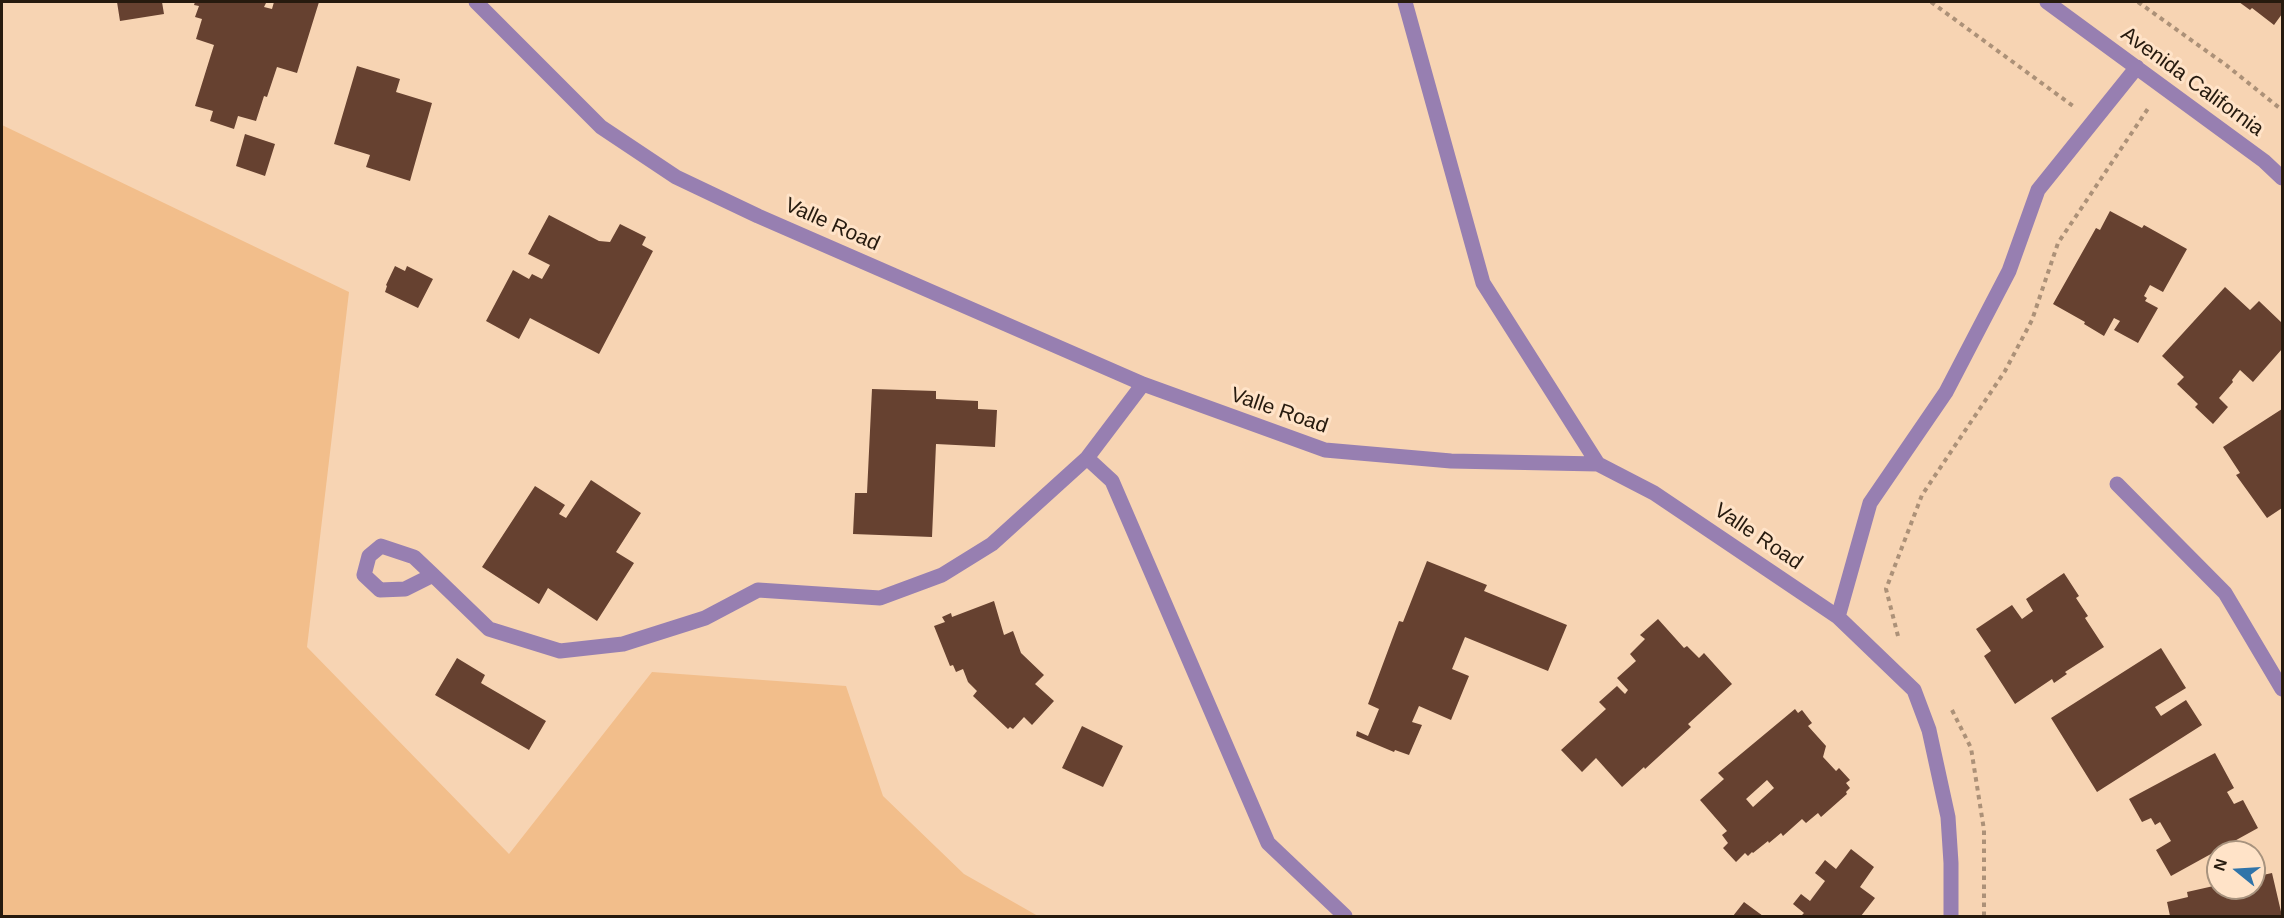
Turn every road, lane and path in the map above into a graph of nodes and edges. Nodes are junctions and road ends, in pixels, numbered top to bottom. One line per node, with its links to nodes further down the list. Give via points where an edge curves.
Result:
1 (476, 2): 11 (street, Valle Road, via 601,127 676,177)
2 (1405, 2): 13 (street, via 1482,283)
3 (1931, 2): 9 (path)
4 (2047, 2): 6 (street, Avenida California)
5 (2138, 2): 8 (path)
6 (2137, 67): 7 (street, Avenida California); 9 (street)
7 (2163, 87): 10 (street, Avenida California); 17 (path, via 2058,243 2032,320 2005,371 1922,495 1886,589 1898,636)
8 (2283, 110)
9 (2094, 121): 16 (street, via 2038,190 2008,271 1946,392 1870,503)
10 (2283, 178)
11 (1143, 384): 12 (street); 13 (street, Valle Road, via 1325,450 1451,461)
12 (1087, 458): 15 (street, via 992,544 942,574 879,598 758,590 705,618 623,644 560,651 489,629); 20 (street, via 1112,481 1268,843)
13 (1598, 464): 16 (street, Valle Road, via 1654,493)
14 (2117, 484): 18 (street, via 2225,593)
15 (434, 575)
16 (1838, 617): 21 (street, Valle Road, via 1914,690 1940,774 1948,817)
17 (1905, 644)
18 (2283, 688)
19 (1950, 706): 22 (path, via 1971,748 1984,830)
20 (1345, 916)
21 (1951, 916)
22 (1984, 916)

